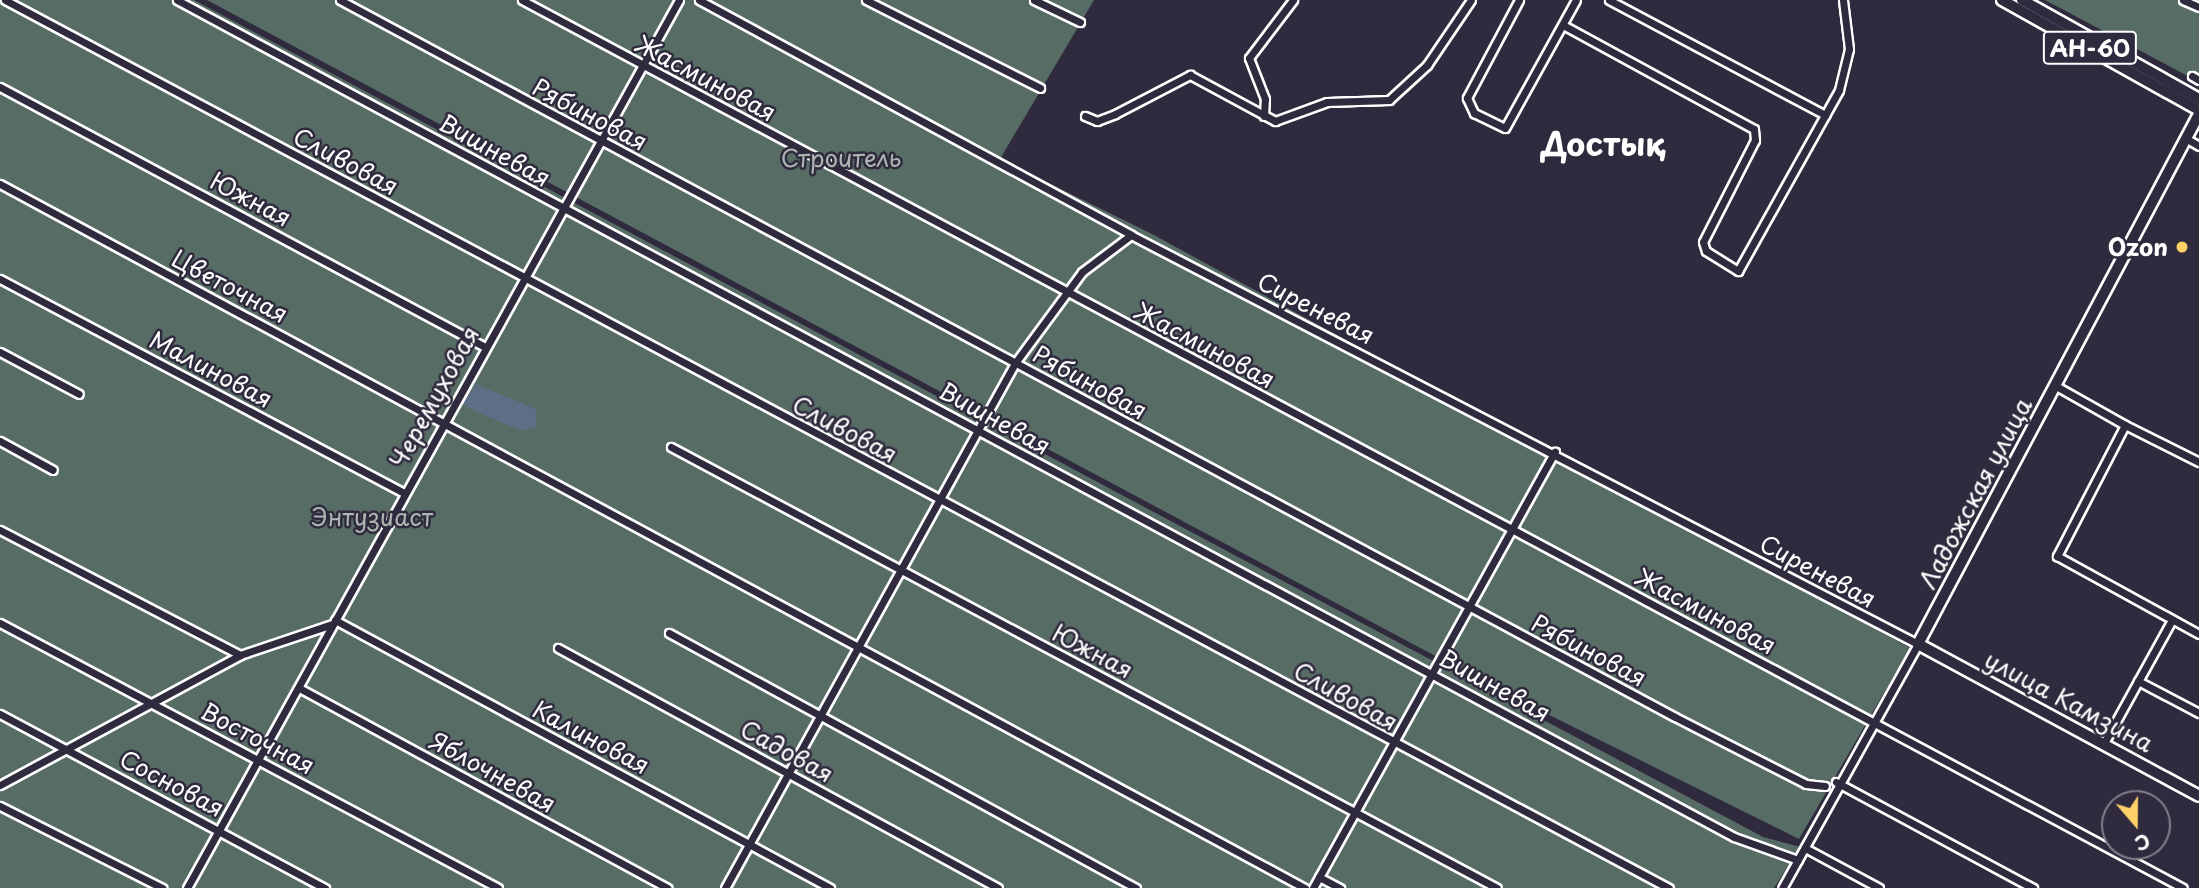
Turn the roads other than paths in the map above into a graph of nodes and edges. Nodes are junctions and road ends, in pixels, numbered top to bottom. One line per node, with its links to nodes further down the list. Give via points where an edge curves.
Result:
1 (5, 0): 35 (street, Сливовая)
2 (177, 0): 33 (street, Вишневая)
3 (340, 0): 30 (street, Рябиновая)
4 (522, 0): 21 (street, Жасминовая)
5 (679, 0): 21 (street, Черемуховая)
6 (699, 0): 34 (street, Сиреневая)
7 (866, 0): 23 (street)
8 (1034, 0): 19 (street)
9 (1293, 0): 27 (street, via 1249,58 1265,99)
10 (1471, 0): 27 (street, via 1398,96 1327,102 1283,120)
11 (1519, 0): 20 (street, via 1467,98 1474,113 1510,127)
12 (1576, 0): 20 (street)
13 (1609, 0): 26 (street)
14 (1843, 0): 26 (street, via 1849,49)
15 (2002, 0): 25 (main road, АН-60)
16 (2022, 0): 24 (main road)
17 (2183, 0): 18 (street)
18 (2199, 8)
19 (1080, 22)
20 (1563, 25): 26 (street, via 1754,129 1755,140 1703,242 1706,251 1738,271)
21 (642, 66): 30 (street, Черемуховая); 37 (street, Жасминовая, via 1016,260)
22 (0, 87): 38 (street, Южная)
23 (1040, 89)
24 (2199, 99)
25 (2199, 112): 29 (main road, Ладожская улица)
26 (1825, 115)
27 (1264, 116): 28 (street, via 1190,75 1115,114 1097,121)
28 (1085, 117)
29 (2187, 139): 31 (street); 41 (main road, Ладожская улица)
30 (600, 142): 33 (street, Черемуховая); 40 (street, Рябиновая)
31 (2199, 146)
32 (0, 184): 43 (street, Цветочная)
33 (562, 209): 35 (street, Черемуховая); 45 (street, Вишневая)
34 (1132, 235): 37 (street); 48 (street, Сиреневая)
35 (525, 278): 38 (street, Черемуховая); 52 (street, Сливовая)
36 (0, 279): 51 (street, Малиновая)
37 (1066, 293): 40 (street); 54 (street, Жасминовая)
38 (483, 346): 43 (street, Черемуховая)
39 (0, 352): 42 (street)
40 (1015, 363): 45 (street); 56 (street, Рябиновая)
41 (2056, 386): 44 (street); 63 (main road, Ладожская улица)
42 (79, 394)
43 (443, 422): 51 (street, Черемуховая); 62 (street, Цветочная)
44 (2125, 425): 49 (street); 57 (street, via 2057,558)
45 (975, 432): 52 (street); 66 (street, Вишневая)
46 (0, 441): 50 (street)
47 (671, 447): 55 (street, Южная)
48 (1555, 452): 54 (street); 63 (street, Сиреневая)
49 (2199, 462)
50 (53, 470)
51 (404, 493): 58 (street, Черемуховая)
52 (936, 499): 55 (street); 75 (street, Сливовая)
53 (0, 530): 65 (street)
54 (1511, 530): 56 (street); 73 (street, Жасминовая)
55 (897, 568): 62 (street); 84 (street, Южная)
56 (1465, 606): 66 (street); 81 (street, Рябиновая, via 1794,778)
57 (2172, 620): 61 (street); 67 (street)
58 (334, 622): 65 (street); 68 (street, Черемуховая); 86 (street, Калиновая)
59 (0, 623): 69 (street, Восточная)
60 (669, 634): 70 (street)
61 (2199, 634)
62 (857, 642): 70 (street); 99 (street, Цветочная)
63 (1918, 644): 73 (street, Ладожская улица); 74 (main road, улица Камзина)
64 (558, 648): 78 (street, Садовая)
65 (240, 654): 69 (street)
66 (1433, 671): 75 (street); 88 (street, Вишневая, via 1734,837)
67 (2138, 681): 71 (street); 74 (street)
68 (301, 689): 77 (street, Черемуховая); 94 (street, Яблочневая)
69 (149, 703): 76 (street); 77 (street, Восточная)
70 (818, 713): 78 (street); 98 (street)
71 (2199, 713)
72 (0, 714): 76 (street, Сосновая)
73 (1873, 721): 79 (street, Ладожская улица); 107 (street, Жасминовая)
74 (2104, 743): 82 (main road, улица Камзина)
75 (1395, 745): 84 (street); 103 (street, Сливовая)
76 (67, 749): 80 (street); 85 (street, Сосновая)
77 (257, 758): 85 (street, Черемуховая); 93 (street, Восточная)
78 (787, 774): 86 (street); 97 (street, Садовая)
79 (1836, 782): 87 (street, Ладожская улица); 106 (street)
80 (0, 785)
81 (1825, 786)
82 (2199, 796)
83 (0, 806): 90 (street)
84 (1357, 814): 89 (street); 102 (street, Южная)
85 (220, 829): 91 (street, Черемуховая); 92 (street, Сосновая)
86 (748, 843): 95 (street); 96 (street, Калиновая)
87 (1805, 848): 88 (street, Ладожская улица); 105 (street)
88 (1798, 860): 104 (street, Ладожская улица)
89 (1319, 877): 100 (street); 101 (street)
90 (162, 888)
91 (187, 888)
92 (325, 888)
93 (498, 888)
94 (667, 888)
95 (725, 888)
96 (830, 888)
97 (998, 888)
98 (1136, 888)
99 (1305, 888)
100 (1313, 888)
101 (1339, 888)
102 (1497, 888)
103 (1668, 888)
104 (1782, 888)
105 (1880, 888)
106 (2033, 888)
107 (2183, 888)

